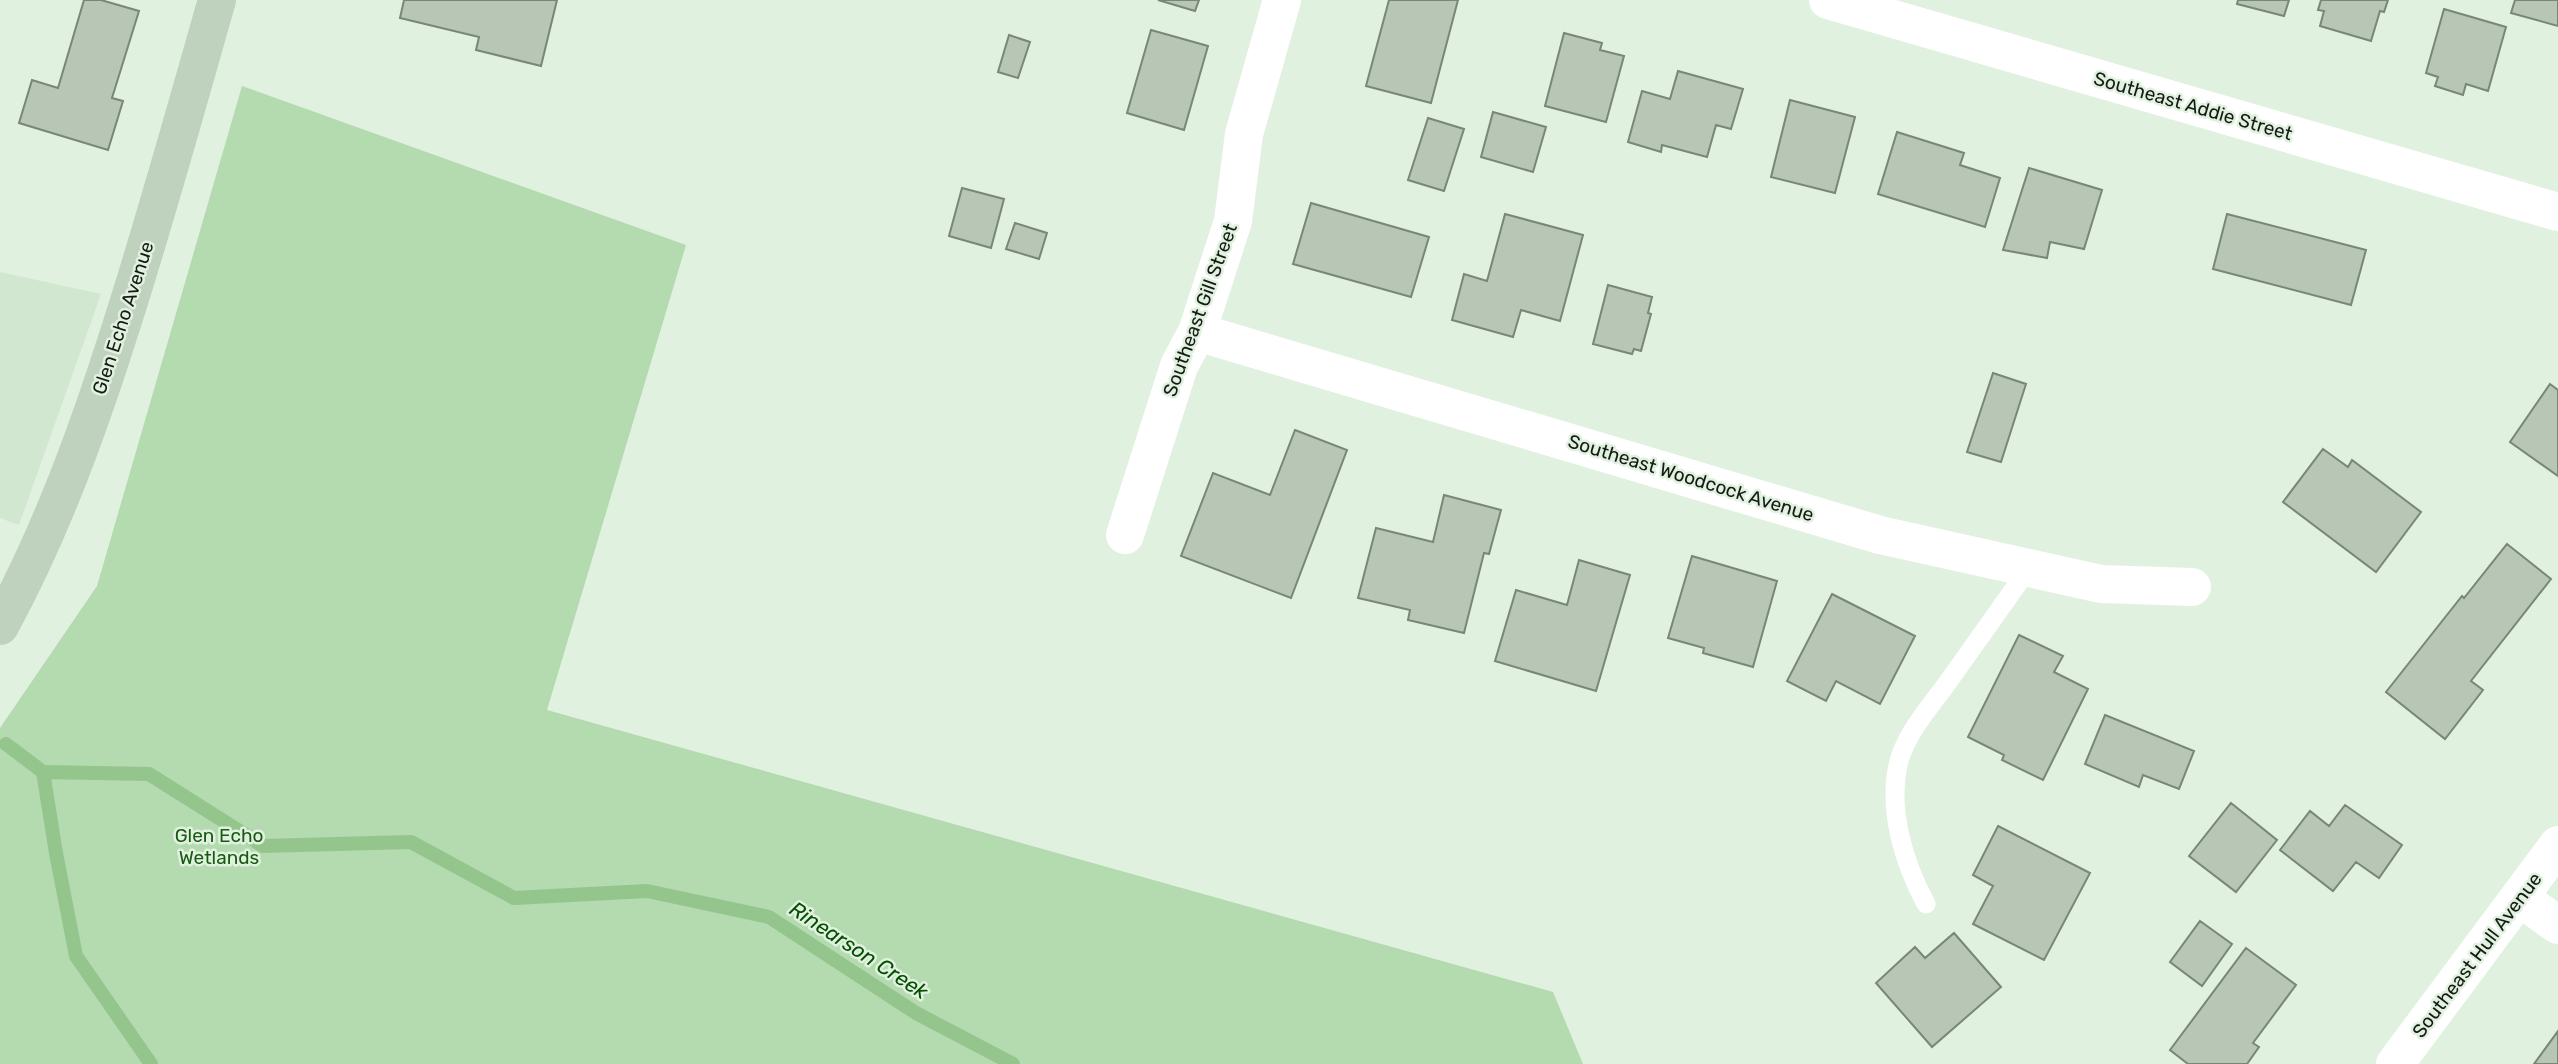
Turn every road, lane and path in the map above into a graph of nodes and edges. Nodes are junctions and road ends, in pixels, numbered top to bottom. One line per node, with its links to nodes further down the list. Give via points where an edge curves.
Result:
1 (217, 0): 9 (street, Glen Echo Avenue, via 94,409 32,565)
2 (1282, 0): 5 (street, Southeast Gill Street, via 1244,134 1233,221)
3 (1828, 0): 4 (street, Southeast Addie Street)
4 (2558, 212)
5 (1197, 331): 6 (street, Southeast Gill Street, via 1179,366); 7 (street, Southeast Woodcock Avenue, via 1880,535)
6 (1125, 535)
7 (2029, 568): 8 (street, Southeast Woodcock Avenue, via 2101,584); 12 (lane, via 1913,730 1898,763 1898,831)
8 (2192, 587)
9 (0, 626)
10 (2558, 845): 11 (street, Southeast Hull Avenue)
11 (2520, 898): 13 (street); 14 (street, Southeast Hull Avenue)
12 (1926, 904)
13 (2558, 925)
14 (2395, 1064)

